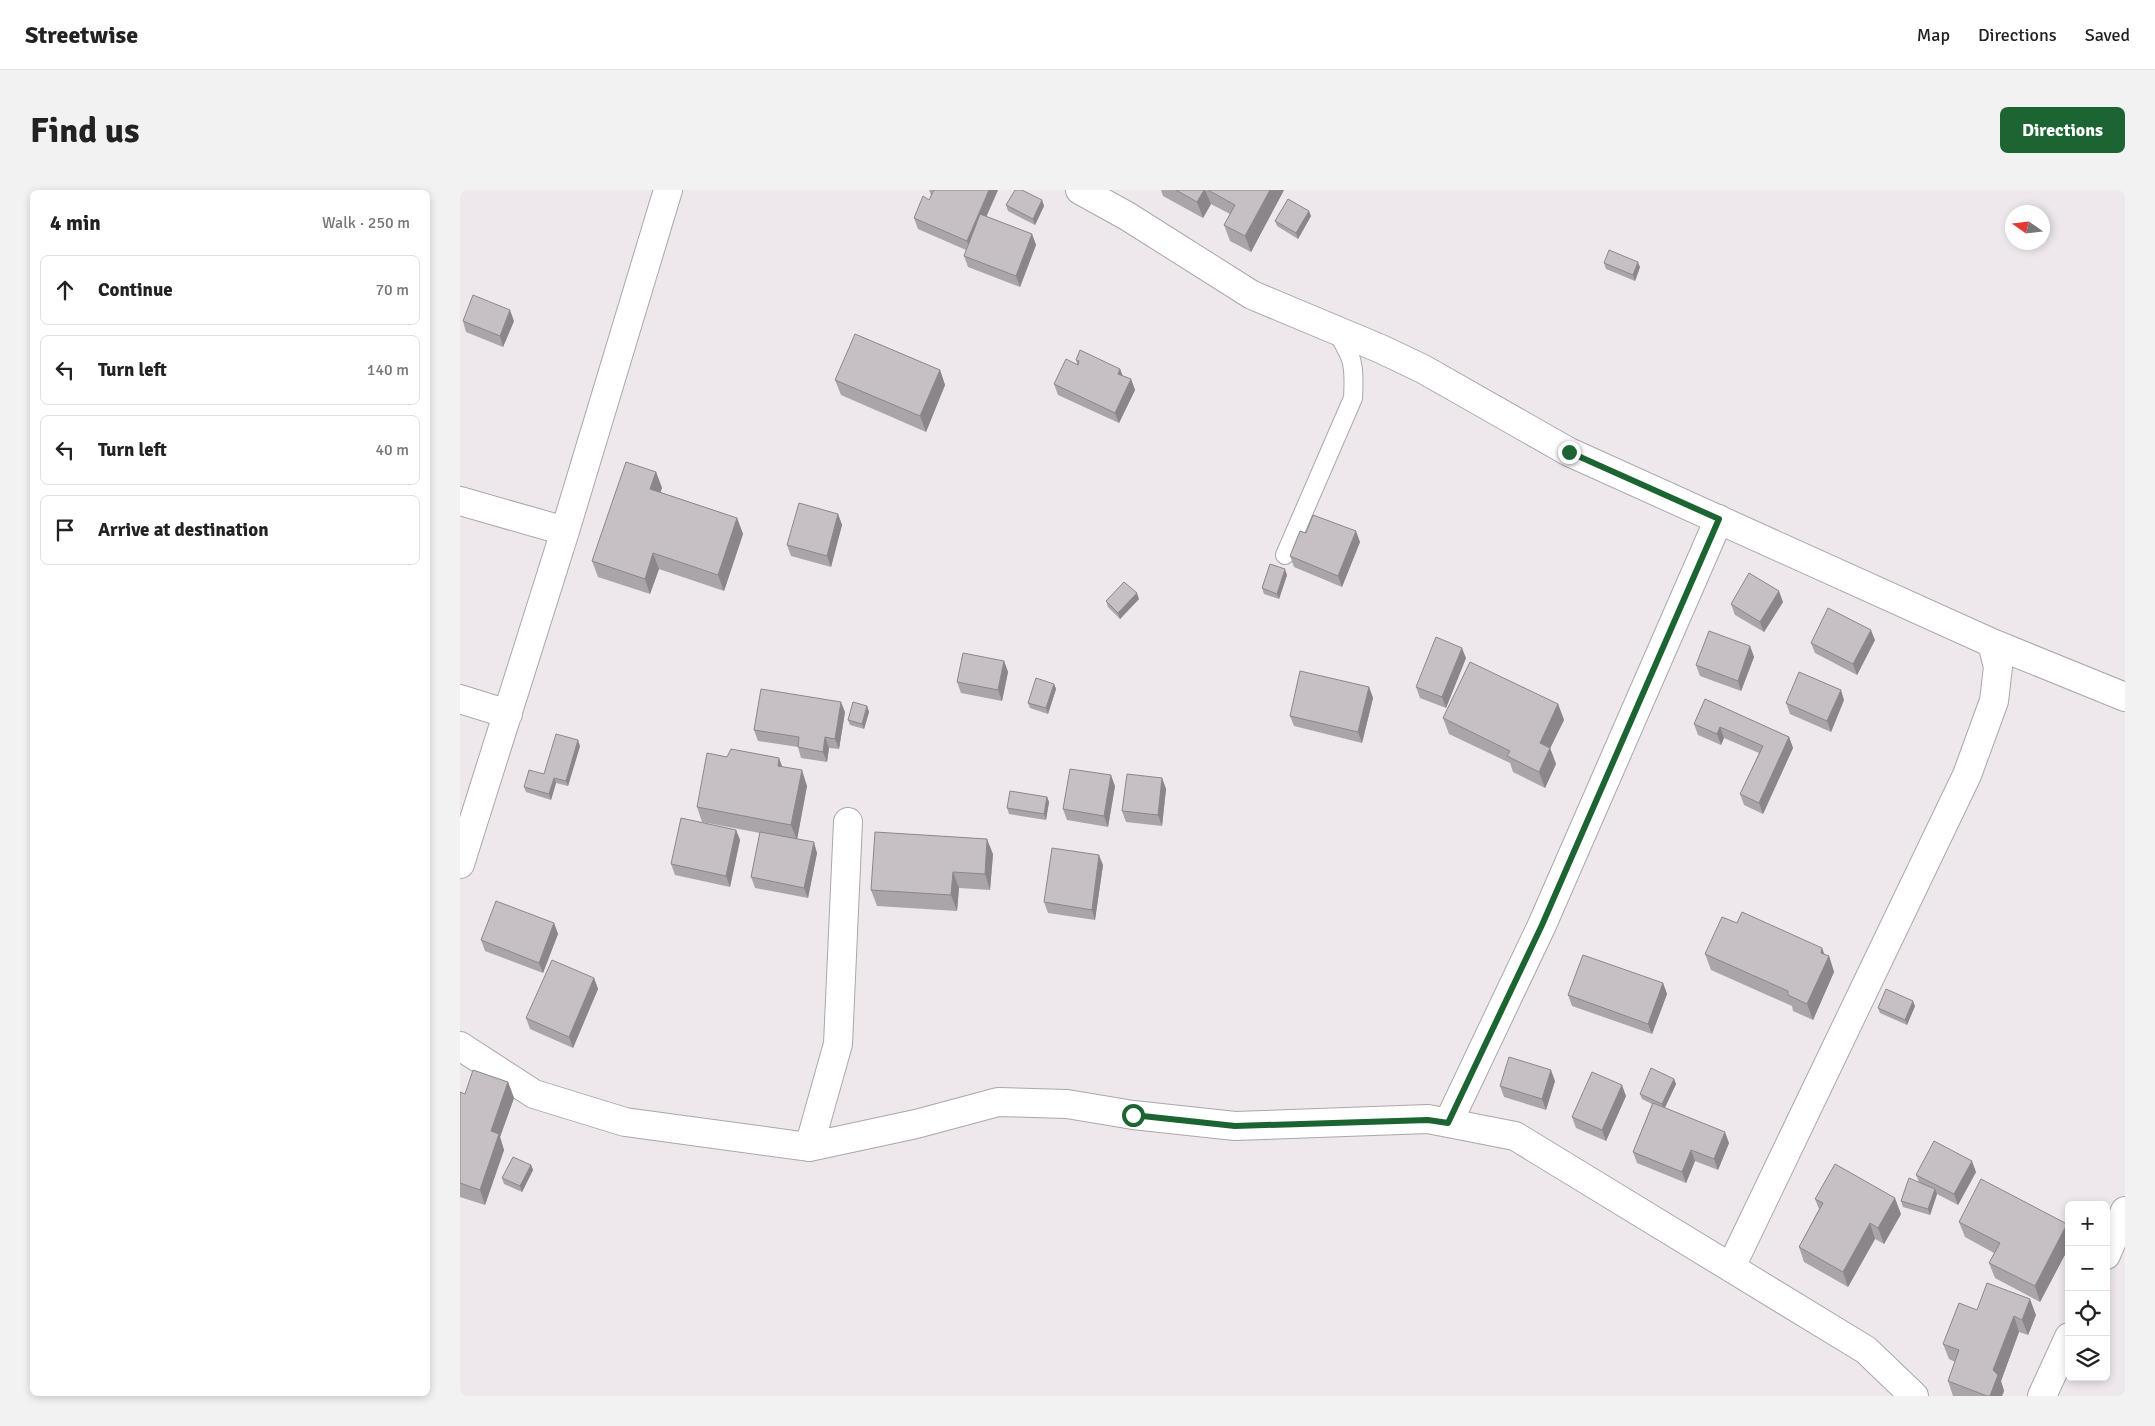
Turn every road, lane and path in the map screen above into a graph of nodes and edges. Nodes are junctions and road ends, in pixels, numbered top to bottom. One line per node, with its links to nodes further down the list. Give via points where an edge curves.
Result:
1 (668, 190): 6 (street)
2 (1080, 190): 3 (street, via 1252,295)
3 (1334, 329): 5 (street, via 1423,369 1569,452); 7 (lane, via 1348,350 1354,370 1353,398)
4 (460, 501): 6 (street)
5 (1719, 519): 8 (street); 15 (street, via 1542,925)
6 (565, 531): 11 (street)
7 (1284, 555)
8 (1992, 643): 9 (street); 19 (street, via 1998,667 1994,701 1967,776)
9 (2125, 697)
10 (460, 700): 11 (street)
11 (508, 714): 13 (street)
12 (848, 822): 16 (street, via 838,1044)
13 (460, 864)
14 (460, 1046): 16 (street, via 534,1094 625,1122)
15 (1448, 1123): 16 (street, via 1428,1120 1235,1126 1067,1104 998,1102); 19 (street, via 1515,1136)
16 (809, 1147)
17 (2125, 1211): 18 (street)
18 (2110, 1247)
19 (1731, 1268): 21 (street, via 1866,1350)
20 (2065, 1346): 22 (street)
21 (1914, 1396)
22 (2042, 1396)

